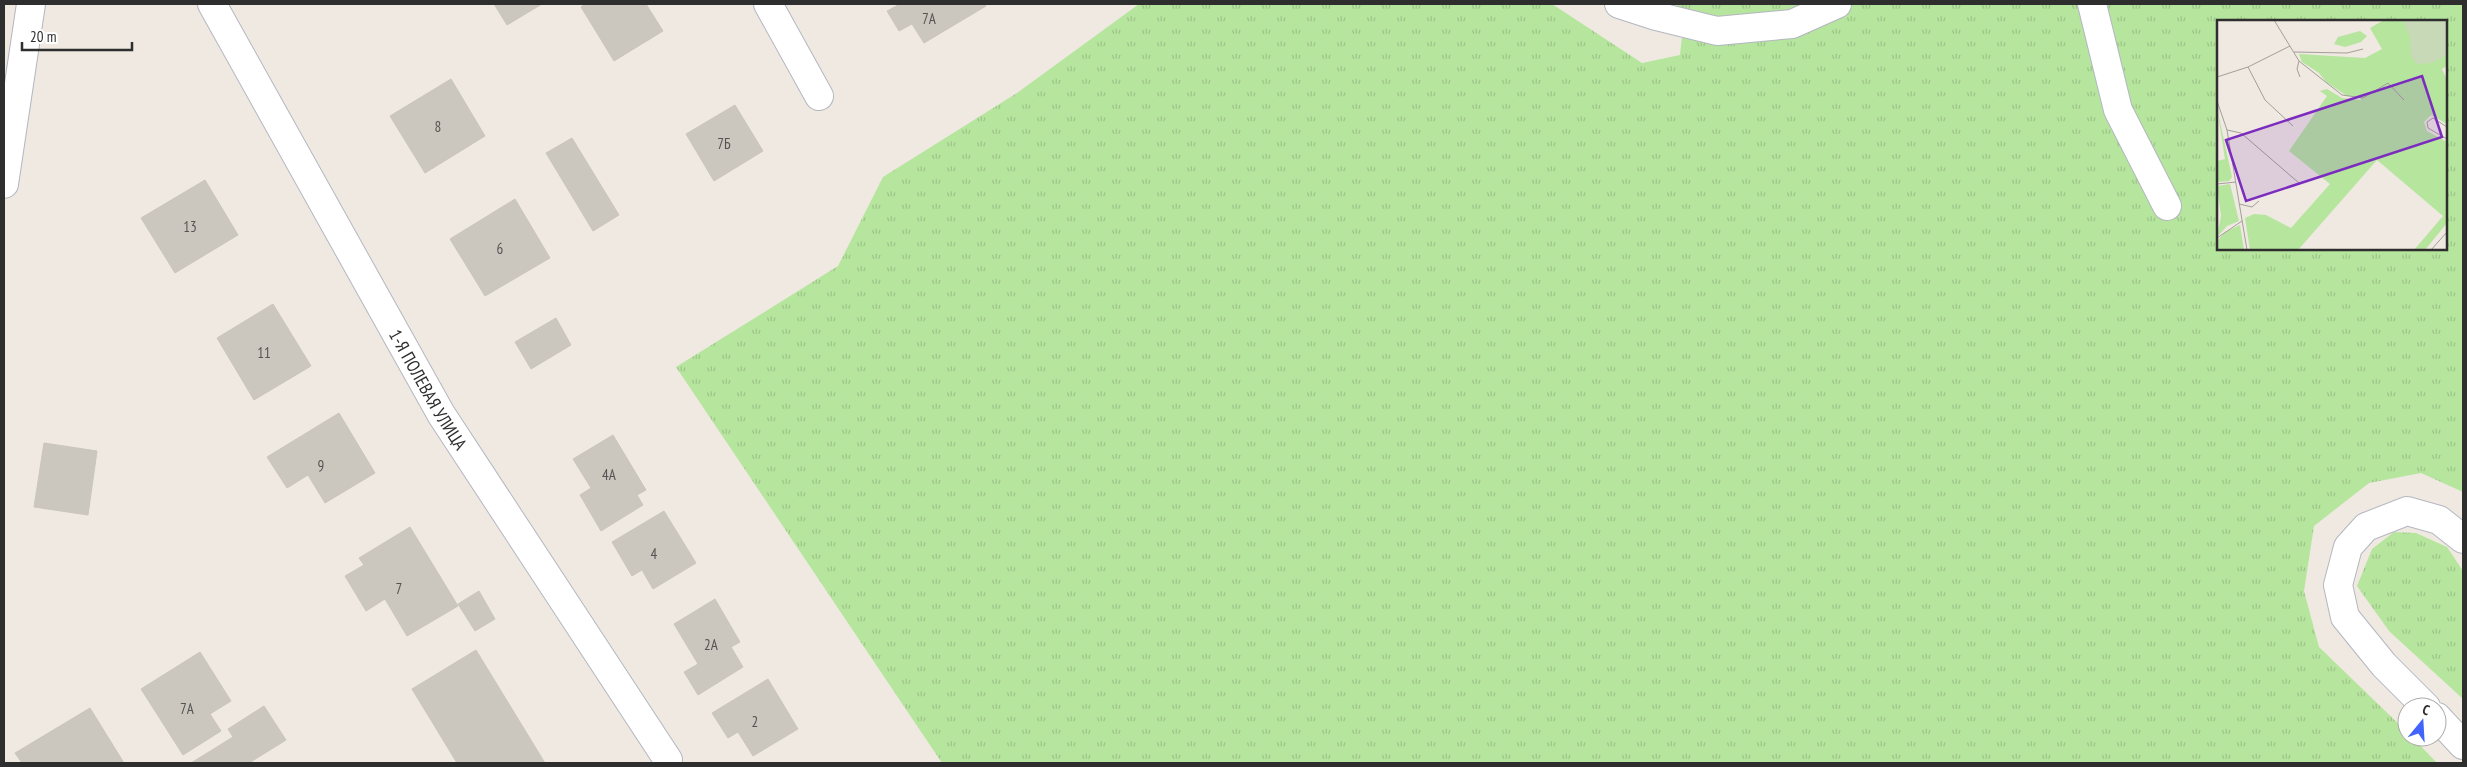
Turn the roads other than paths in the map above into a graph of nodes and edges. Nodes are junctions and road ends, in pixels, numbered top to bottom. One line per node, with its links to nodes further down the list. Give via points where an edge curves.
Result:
1 (31, 4): 8 (street)
2 (212, 4): 14 (street, 1-Я ПОЛЕВАЯ УЛИЦА, via 441,414)
3 (768, 4): 7 (street)
4 (1619, 4): 5 (street, via 1717,31 1792,24)
5 (1837, 4)
6 (2092, 4): 9 (street, via 2118,110)
7 (819, 96)
8 (4, 184)
9 (2166, 206)
10 (2463, 538): 11 (street, via 2439,520 2407,511 2366,527 2348,547 2338,585 2345,617 2378,658)
11 (2416, 697)
12 (2447, 727): 13 (street)
13 (2463, 744)
14 (668, 760)

